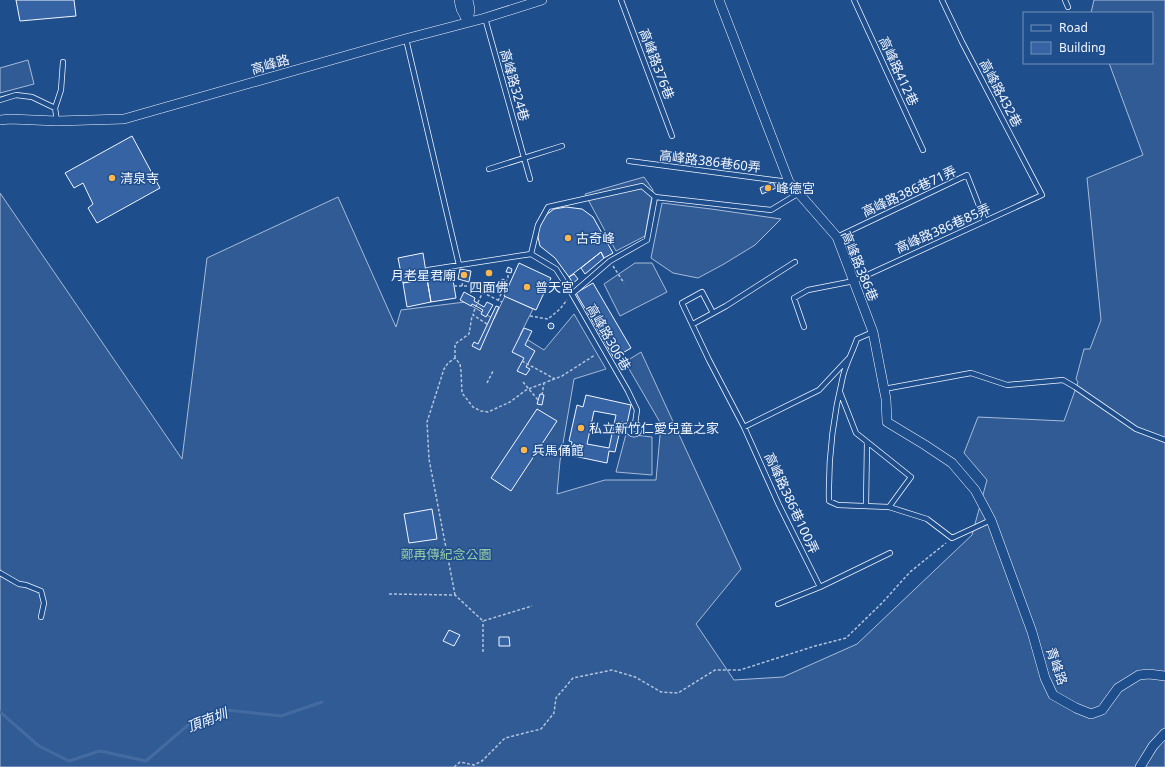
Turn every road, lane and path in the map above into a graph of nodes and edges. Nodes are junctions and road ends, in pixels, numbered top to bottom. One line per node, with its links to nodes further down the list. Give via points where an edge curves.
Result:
1 (459, 0): 11 (street)
2 (468, 0): 11 (street)
3 (542, 0): 10 (street, 高峰路)
4 (621, 0): 18 (lane, 高峰路376巷)
5 (719, 0): 25 (street, 高峰路386巷)
6 (854, 0): 20 (lane, 高峰路412巷)
7 (942, 0): 27 (lane, 高峰路432巷)
8 (1065, 0): 9 (lane)
9 (1068, 7)
10 (485, 18): 11 (street, 高峰路); 21 (lane, 高峰路324巷)
11 (468, 22): 12 (street, 高峰路)
12 (406, 39): 17 (street, 高峰路, via 124,119); 34 (lane)
13 (63, 62): 15 (lane, via 62,90)
14 (0, 100): 15 (lane, via 16,95 32,97)
15 (55, 108): 17 (lane)
16 (0, 120): 17 (street, 高峰路)
17 (58, 121)
18 (672, 136)
19 (562, 146): 21 (lane)
20 (923, 150)
21 (524, 158): 23 (lane); 24 (lane, 高峰路324巷)
22 (629, 161): 25 (lane, 高峰路386巷60弄)
23 (489, 169)
24 (530, 179)
25 (789, 182): 26 (street, 高峰路386巷)
26 (799, 193): 28 (lane, via 771,210); 30 (street, 高峰路386巷)
27 (1042, 195): 29 (lane, 高峰路386巷85弄)
28 (655, 197): 31 (lane, via 642,186 548,207 538,225); 32 (lane, via 647,240)
29 (986, 221): 30 (lane, 高峰路386巷71弄, via 967,175); 40 (lane, 高峰路386巷85弄)
30 (836, 237): 40 (street, 高峰路386巷)
31 (531, 254): 34 (lane); 46 (lane, 高峰路306巷, via 556,268)
32 (610, 261): 42 (path); 46 (lane)
33 (796, 262): 49 (lane)
34 (459, 265): 35 (lane)
35 (428, 270)
36 (508, 272): 37 (path)
37 (508, 277): 39 (path); 47 (path)
38 (463, 280): 44 (path)
39 (504, 280)
40 (854, 281): 54 (lane, 高峰路386巷85弄, via 808,290 794,298); 55 (street, 高峰路386巷)
41 (488, 282): 45 (path)
42 (624, 283)
43 (454, 286): 44 (path)
44 (462, 286): 45 (path, via 469,286)
45 (483, 293): 47 (path); 50 (path)
46 (572, 294): 51 (path, via 548,319); 70 (lane, 高峰路306巷, via 637,410)
47 (498, 301): 48 (path)
48 (502, 302)
49 (713, 313): 53 (lane); 53 (lane, 高峰路386巷100弄, via 702,292 689,299 682,303)
50 (473, 315): 52 (path); 58 (path, via 468,334 455,344)
51 (530, 316)
52 (487, 324)
53 (693, 324): 71 (lane, 高峰路386巷100弄)
54 (804, 327)
55 (873, 332): 57 (lane, via 857,339); 66 (street, 高峰路386巷)
56 (595, 355): 61 (path)
57 (850, 357): 67 (lane); 71 (lane, via 818,390)
58 (455, 358): 65 (path, via 460,364 462,393 472,407 481,411 488,412 510,402); 84 (path, via 444,369 427,422 429,459)
59 (522, 361): 61 (path)
60 (493, 371): 62 (path)
61 (555, 379): 64 (path)
62 (487, 382)
63 (523, 382): 65 (path)
64 (544, 383): 65 (path); 68 (path)
65 (529, 389): 69 (path)
66 (884, 389): 74 (lane, via 971,373 1007,385 1063,380 1136,429); 78 (street, 高峰路386巷, via 887,422 952,462 975,490)
67 (840, 392): 75 (lane, via 856,433); 76 (lane, via 832,433 829,501)
68 (542, 395)
69 (538, 400)
70 (634, 424): 73 (lane, via 628,429); 73 (lane, via 639,429 638,433)
71 (744, 427): 82 (lane, 高峰路386巷100弄)
72 (620, 433): 73 (path)
73 (633, 435)
74 (1165, 440)
75 (867, 442): 76 (lane); 77 (lane, via 911,477)
76 (866, 506): 77 (lane)
77 (889, 507): 79 (lane, via 927,519)
78 (991, 520): 79 (lane); 90 (street, 青峰路, via 1032,632 1045,678 1053,694 1091,714 1102,710 1118,688 1139,675)
79 (952, 538): 92 (path, via 910,572 846,638 740,670 715,670 678,693 661,692 635,677 612,670 573,678 556,698 554,713 540,729 505,738 482,761 474,765 460,762)
80 (890, 552): 82 (lane)
81 (0, 573): 87 (lane, via 20,584 42,591 44,603)
82 (820, 587): 85 (lane)
83 (389, 594): 84 (path)
84 (454, 595): 88 (path)
85 (778, 604)
86 (532, 606): 88 (path)
87 (41, 617)
88 (483, 621): 89 (path)
89 (483, 652)
90 (1165, 676)
91 (1165, 733): 93 (street)
92 (454, 767)
93 (1140, 767)

